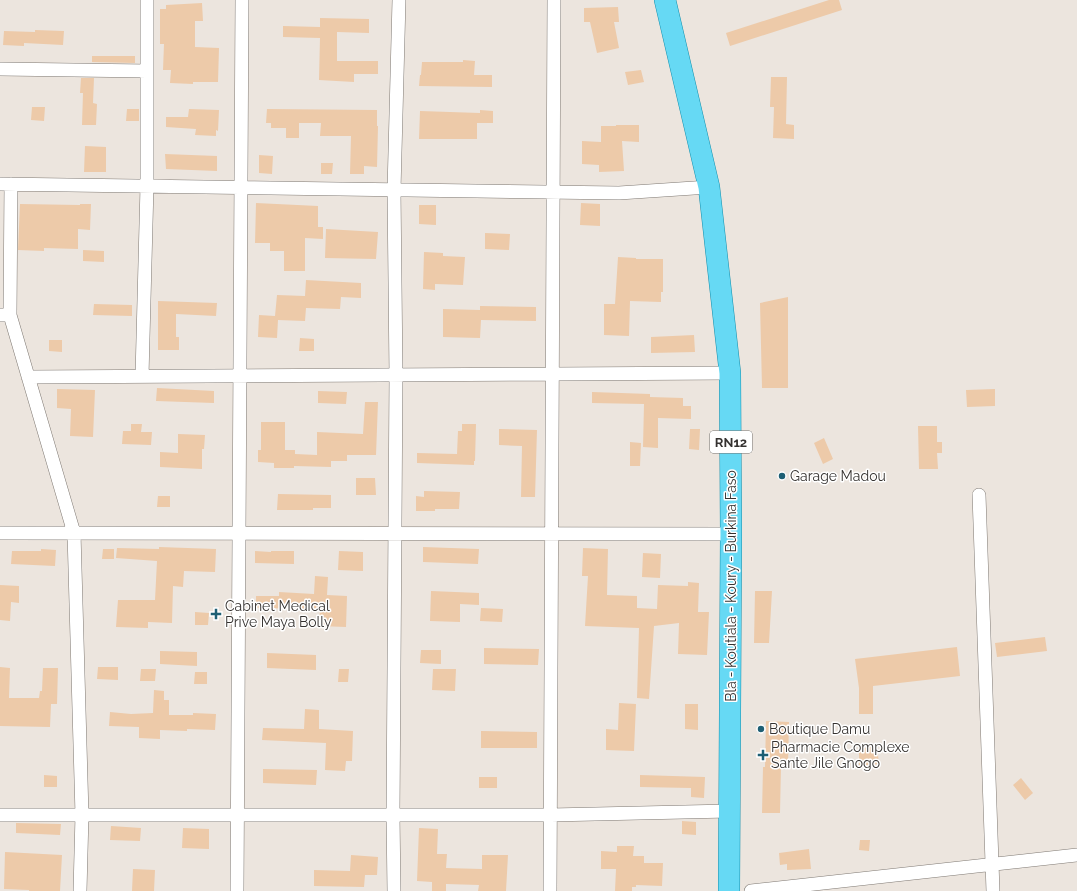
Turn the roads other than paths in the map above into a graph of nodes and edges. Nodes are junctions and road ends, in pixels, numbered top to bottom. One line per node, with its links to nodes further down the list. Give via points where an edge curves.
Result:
1 (147, 0): 7 (street)
2 (242, 0): 10 (street)
3 (399, 0): 12 (street)
4 (554, 0): 13 (street)
5 (665, 0): 11 (main road, Bla - Koutiala - Koury - Burkina Faso / RN12)
6 (0, 69): 7 (street)
7 (147, 71): 9 (street)
8 (5, 184): 9 (street); 14 (street)
9 (147, 186): 10 (street); 19 (street)
10 (240, 188): 12 (street); 18 (street)
11 (709, 188): 13 (street, via 619,193); 15 (main road, Bla - Koutiala - Koury - Burkina Faso / RN12)
12 (394, 190): 13 (street); 16 (street)
13 (554, 192): 17 (street)
14 (5, 315): 20 (street)
15 (730, 373): 17 (street); 27 (main road, Bla - Koutiala - Koury - Burkina Faso / RN12)
16 (396, 374): 17 (street); 18 (street); 25 (street)
17 (553, 374): 26 (street)
18 (239, 375): 19 (street); 24 (street)
19 (142, 376): 20 (street)
20 (28, 377): 23 (street)
21 (979, 495): 35 (street)
22 (0, 533): 23 (street)
23 (74, 533): 24 (street); 30 (street)
24 (239, 533): 25 (street); 31 (street)
25 (395, 534): 26 (street); 32 (street)
26 (552, 534): 27 (street); 33 (street)
27 (731, 534): 28 (main road, Bla - Koutiala - Koury - Burkina Faso / RN12)
28 (729, 811): 33 (street); 40 (main road, Bla - Koutiala - Koury - Burkina Faso / RN12)
29 (0, 815): 30 (street)
30 (82, 815): 31 (street); 36 (street)
31 (237, 815): 32 (street); 37 (street)
32 (393, 815): 33 (street); 38 (street)
33 (551, 815): 39 (street)
34 (1077, 855): 35 (street)
35 (992, 865): 41 (street); 42 (street)
36 (80, 891)
37 (237, 891)
38 (394, 891)
39 (550, 891)
40 (729, 891)
41 (751, 891)
42 (993, 891)

